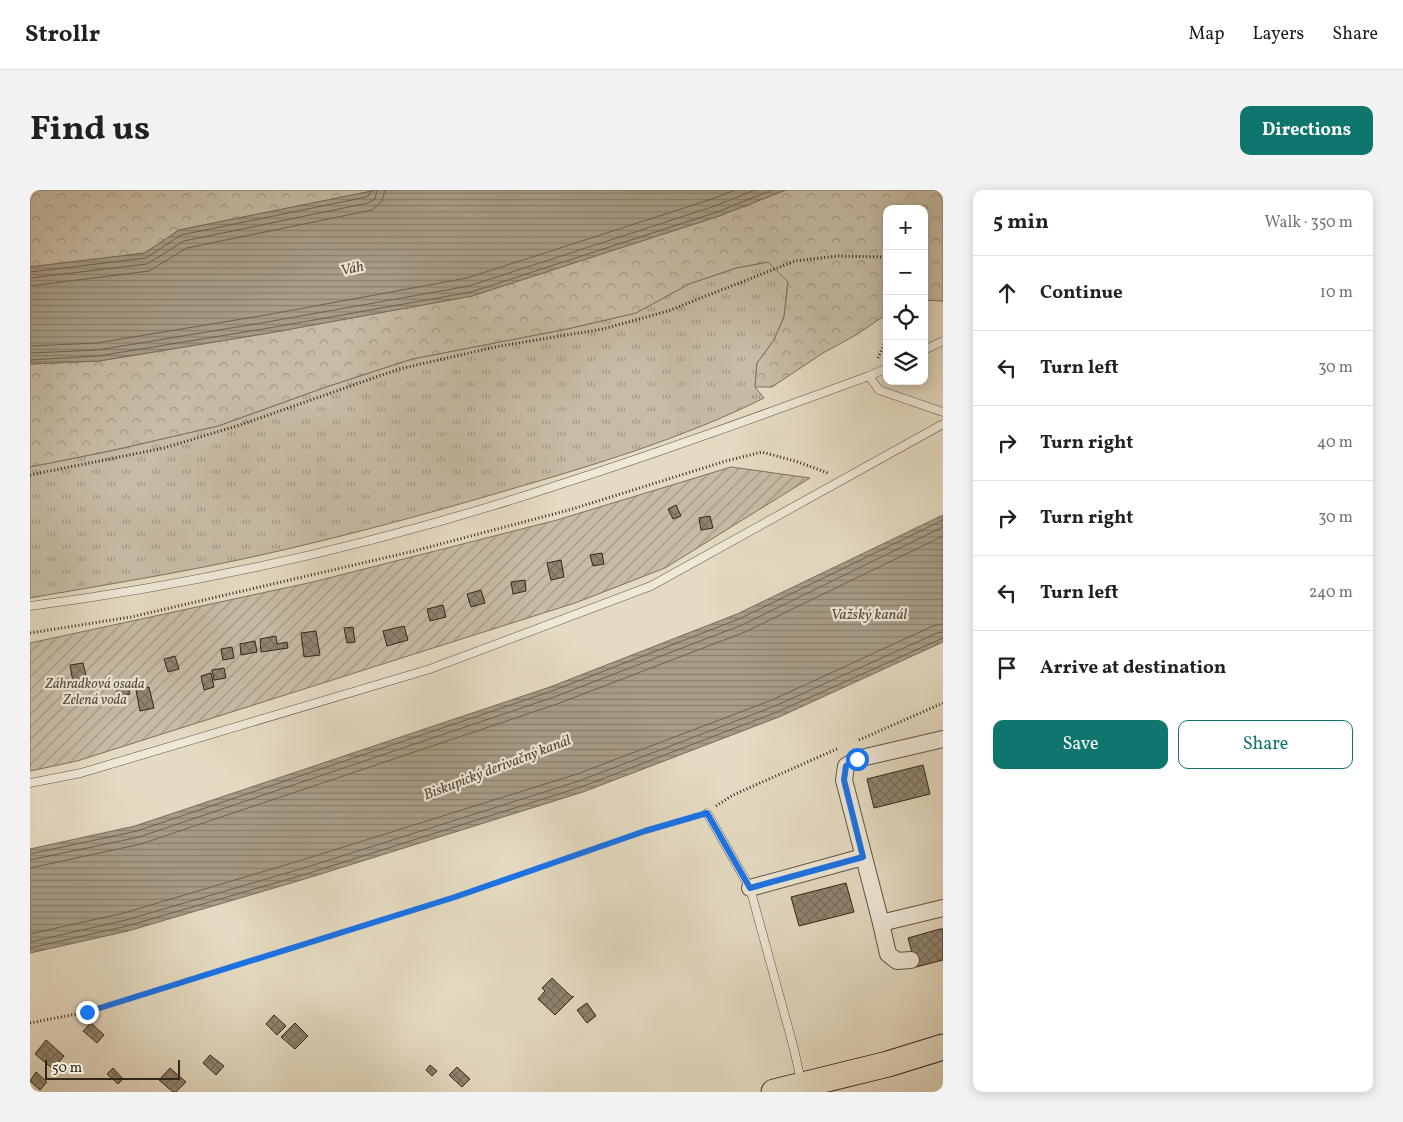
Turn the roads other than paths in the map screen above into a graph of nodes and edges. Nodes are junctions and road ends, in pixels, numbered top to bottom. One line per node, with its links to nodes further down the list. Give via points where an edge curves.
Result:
1 (943, 341): 2 (lane)
2 (928, 348)
3 (883, 370): 4 (lane)
4 (869, 376): 5 (lane, via 879,390); 7 (lane, via 554,487 438,522 217,575)
5 (943, 412)
6 (943, 424): 9 (lane, via 651,586 430,669 81,773)
7 (30, 606)
8 (943, 739): 11 (street, via 857,759 846,766 844,780)
9 (30, 783)
10 (707, 813): 12 (lane)
11 (863, 857): 12 (street); 14 (street)
12 (750, 888): 17 (lane)
13 (943, 908): 14 (street)
14 (881, 923): 15 (street, via 888,954 897,961)
15 (911, 960)
16 (943, 1047): 17 (main road)
17 (803, 1089): 18 (main road)
18 (774, 1092)

